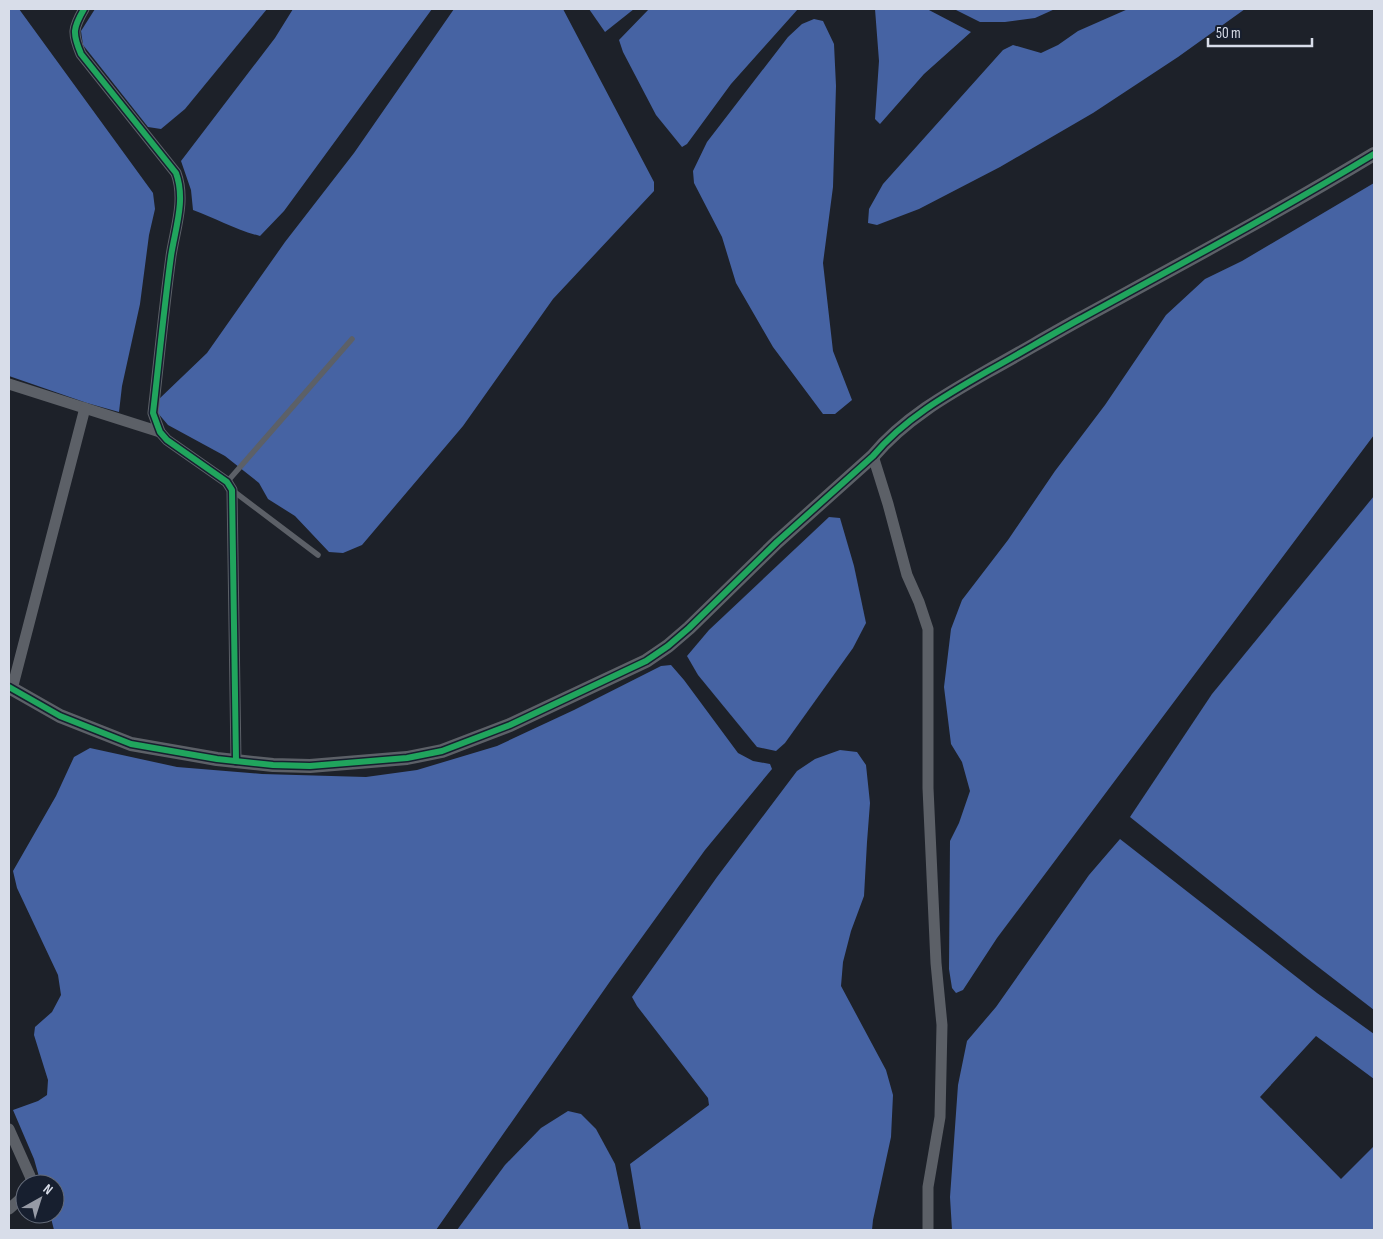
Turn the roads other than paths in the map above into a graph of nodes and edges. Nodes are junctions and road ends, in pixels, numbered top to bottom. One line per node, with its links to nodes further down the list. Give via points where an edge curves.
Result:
1 (84, 9): 6 (street, via 74,32 81,54 176,173 181,185 153,412)
2 (1374, 154): 7 (street, via 1287,206 945,396 885,441)
3 (352, 339): 8 (lane)
4 (9, 384): 5 (street)
5 (85, 408): 6 (street); 10 (street)
6 (160, 432): 8 (street)
7 (873, 456): 11 (street, via 668,646 607,680 510,726 442,751 407,758 310,766); 14 (street, via 907,576 928,629 928,788 942,1025 940,1116 928,1186)
8 (230, 486): 9 (lane); 11 (street)
9 (318, 555)
10 (10, 688): 11 (street, via 60,716 131,744)
11 (236, 761)
12 (9, 1129): 13 (street)
13 (29, 1174)
14 (928, 1230)

